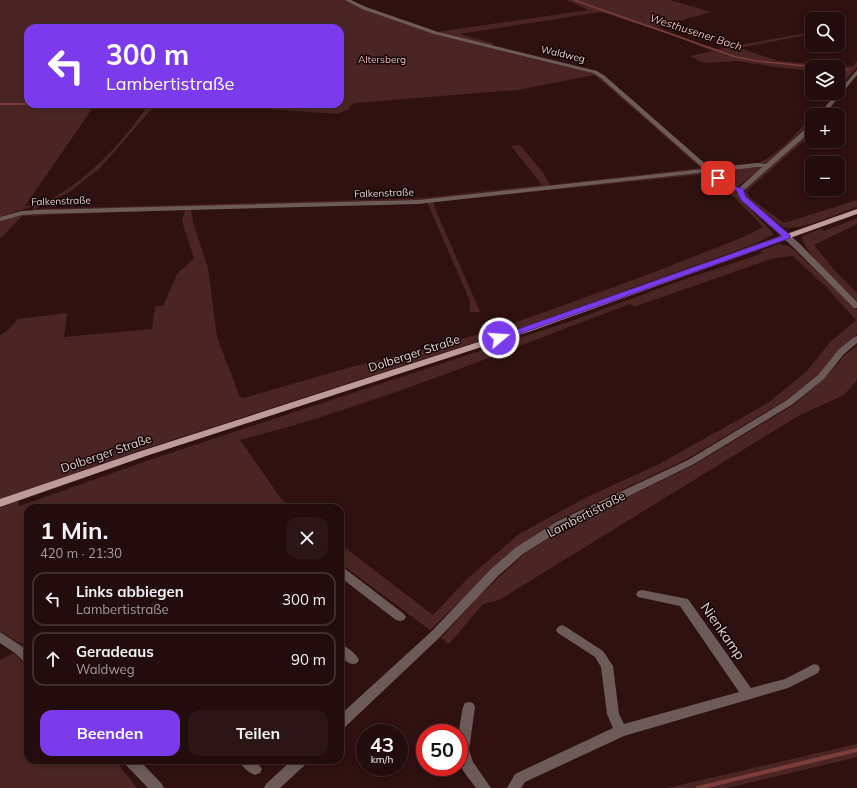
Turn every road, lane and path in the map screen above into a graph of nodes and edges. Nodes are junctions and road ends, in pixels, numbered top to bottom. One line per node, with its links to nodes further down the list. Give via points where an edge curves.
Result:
1 (347, 0): 6 (street, Waldweg, via 436,33 595,72 603,76)
2 (857, 72): 3 (street)
3 (827, 108)
4 (805, 132): 5 (street)
5 (768, 166): 6 (street, Falkenstraße); 7 (street)
6 (709, 170): 7 (street, Waldweg, via 728,186); 9 (street, Falkenstraße, via 418,202 37,212)
7 (740, 190): 10 (street, via 744,199)
8 (857, 211): 10 (main road, Dolberger Straße)
9 (0, 219)
10 (787, 237): 11 (street); 13 (main road, Dolberger Straße, via 521,331 142,454)
11 (857, 306)
12 (857, 339): 25 (street, Lambertistraße, via 841,352 821,377 790,402 691,462 560,525 519,551 495,572 436,634)
13 (0, 503)
14 (344, 574): 16 (street)
15 (642, 594): 23 (street, Nienkamp, via 684,602)
16 (400, 617)
17 (562, 630): 26 (street, via 599,654 607,666 613,714)
18 (0, 637): 20 (street)
19 (344, 652): 21 (street)
20 (24, 654)
21 (353, 660)
22 (814, 669): 23 (street, via 788,683)
23 (747, 693): 26 (street)
24 (469, 707): 31 (street, via 462,750 467,765)
25 (344, 719)
26 (621, 731): 32 (street, via 520,778)
27 (134, 764): 29 (street)
28 (296, 764): 30 (street)
29 (157, 788)
30 (270, 788)
31 (484, 788)
32 (514, 788)

